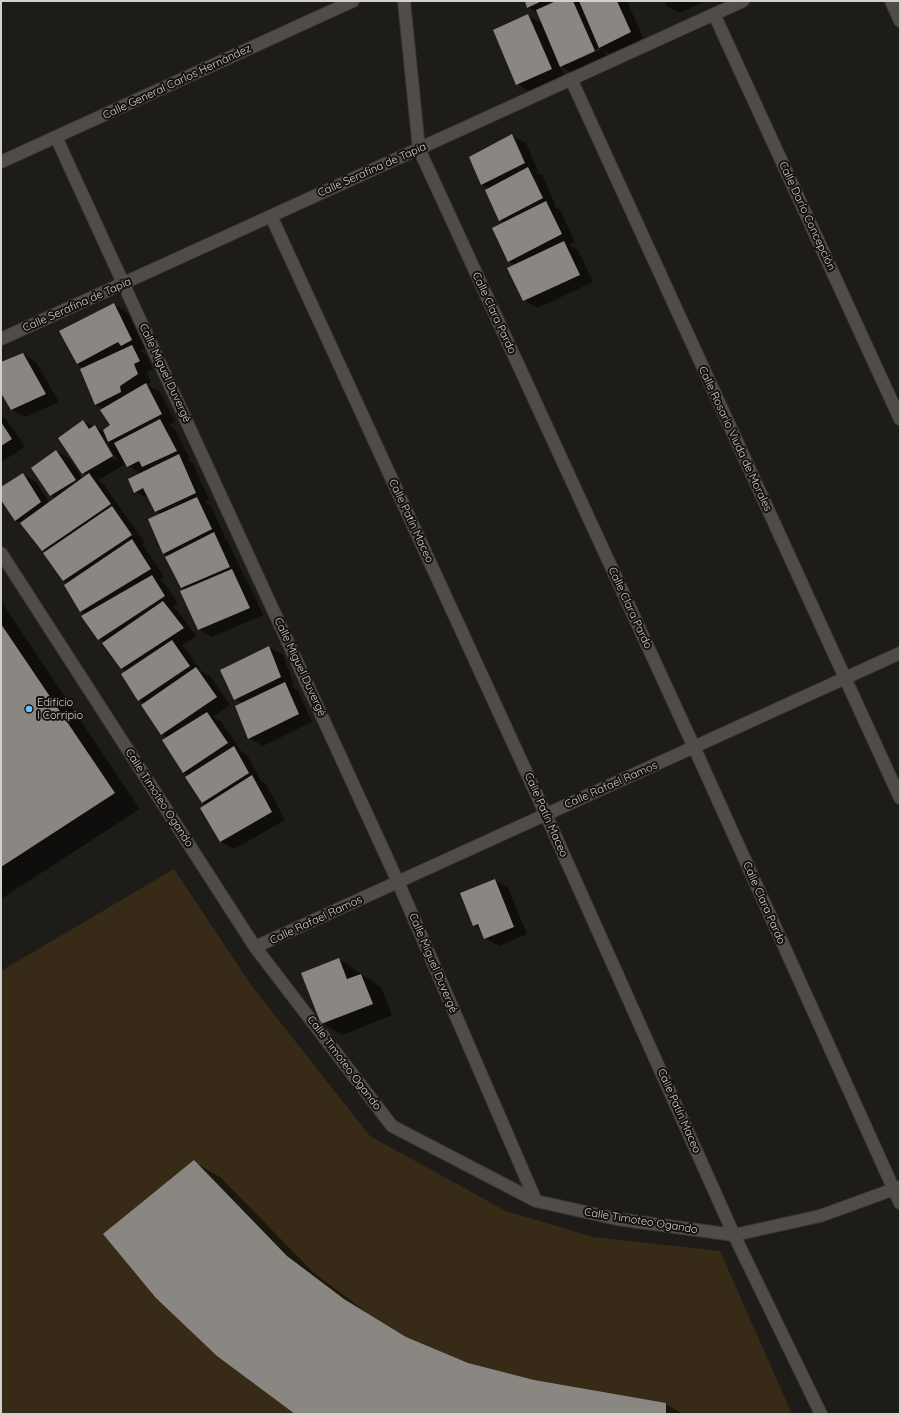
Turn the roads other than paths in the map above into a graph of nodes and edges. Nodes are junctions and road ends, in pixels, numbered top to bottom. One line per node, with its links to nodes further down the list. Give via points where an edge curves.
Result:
1 (354, 1): 8 (street, Calle General Carlos Hernández)
2 (404, 1): 9 (street, Calle Clara Pardo)
3 (743, 1): 5 (street, Calle Serafina de Tapia)
4 (891, 1): 6 (street)
5 (714, 14): 7 (street, Calle Serafina de Tapia); 14 (street, Calle Darío Concepción)
6 (900, 21)
7 (571, 80): 9 (street, Calle Serafina de Tapia); 17 (street, Calle Rosario Viuda de Morales)
8 (56, 137): 10 (street, Calle General Carlos Hernández); 12 (street, Calle Miguel Duvergé)
9 (419, 149): 11 (street, Calle Serafina de Tapia); 18 (street, Calle Clara Pardo)
10 (1, 162)
11 (271, 216): 12 (street, Calle Serafina de Tapia); 20 (street, Calle Patín Maceo)
12 (124, 283): 13 (street, Calle Serafina de Tapia); 21 (street, Calle Miguel Duvergé)
13 (1, 339)
14 (900, 418)
15 (1, 553): 22 (street, Calle Timoteo Ogando)
16 (900, 653): 17 (street, Calle Rafael Ramos)
17 (845, 678): 18 (street, Calle Rafael Ramos); 19 (street, Calle Rosario Viuda de Morales)
18 (694, 747): 20 (street, Calle Rafael Ramos); 23 (street, Calle Clara Pardo)
19 (900, 798)
20 (546, 815): 21 (street, Calle Rafael Ramos); 26 (street, Calle Patín Maceo)
21 (398, 882): 22 (street, Calle Rafael Ramos); 24 (street, Calle Miguel Duvergé)
22 (255, 947): 24 (street, Calle Timoteo Ogando, via 392,1126)
23 (897, 1188): 25 (street, Calle Clara Pardo); 26 (street, Calle Timoteo Ogando, via 820,1216)
24 (536, 1201): 26 (street, Calle Timoteo Ogando, via 617,1219)
25 (900, 1203)
26 (734, 1235): 27 (street, Calle Patín Maceo)
27 (821, 1414)

